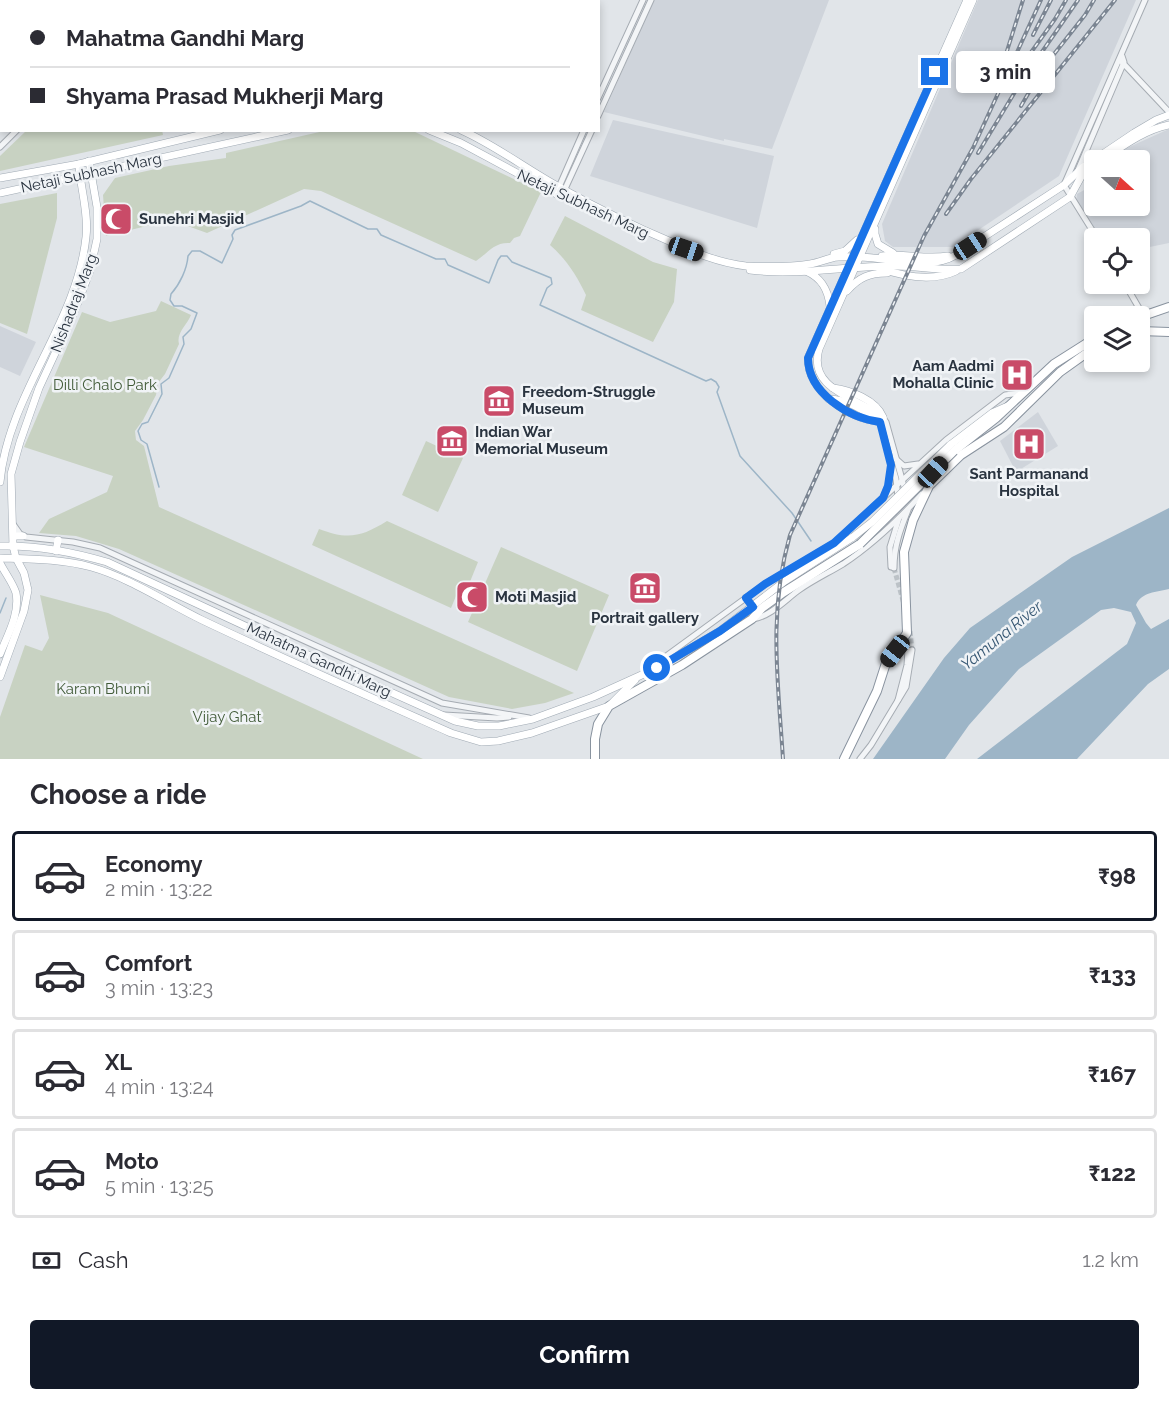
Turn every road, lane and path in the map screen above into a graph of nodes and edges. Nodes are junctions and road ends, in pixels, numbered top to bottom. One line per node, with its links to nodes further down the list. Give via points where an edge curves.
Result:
1 (643, 0): 7 (street)
2 (651, 0): 8 (street)
3 (967, 0): 36 (main road)
4 (974, 0): 33 (main road)
5 (1145, 0): 6 (street)
6 (1121, 59): 9 (street); 22 (street); 27 (street)
7 (600, 94)
8 (600, 112)
9 (1169, 113): 22 (main road)
10 (1169, 125): 19 (main road, via 1155,128)
11 (15, 132): 18 (street)
12 (212, 132): 20 (main road, Netaji Subhash Marg)
13 (279, 132): 23 (main road, Netaji Subhash Marg)
14 (434, 132): 31 (main road, Netaji Subhash Marg)
15 (465, 132): 29 (main road, Netaji Subhash Marg)
16 (583, 132): 29 (street)
17 (591, 132): 29 (street)
18 (0, 147)
19 (1116, 150)
20 (89, 161): 21 (main road, Netaji Subhash Marg); 23 (main road, Nishadraj Marg)
21 (79, 164): 25 (main road, Nishadraj Marg); 26 (main road, Netaji Subhash Marg)
22 (1078, 171): 27 (main road); 28 (street)
23 (92, 173): 25 (main road, Netaji Subhash Marg); 71 (main road, Nishadraj Marg, via 97,239 90,271 20,441 11,474)
24 (1084, 174): 28 (main road)
25 (80, 175): 30 (main road, Netaji Subhash Marg); 65 (main road, Nishadraj Marg, via 86,235 80,269 67,308 9,439)
26 (0, 178)
27 (1064, 185): 32 (street); 34 (main road)
28 (1075, 188): 32 (main road)
29 (562, 189): 31 (street); 44 (main road, Netaji Subhash Marg, via 663,239 721,261 747,266)
30 (0, 193)
31 (558, 195): 48 (main road, Netaji Subhash Marg, via 722,264 756,270)
32 (1072, 200): 35 (street); 38 (main road)
33 (876, 220): 40 (main road, via 878,244); 42 (main road)
34 (999, 227): 37 (main road); 38 (main road)
35 (1090, 228)
36 (865, 229): 42 (main road); 44 (main road, via 845,251)
37 (984, 237): 39 (main road); 41 (main road)
38 (1007, 239): 39 (main road)
39 (992, 249): 47 (main road)
40 (895, 254): 41 (main road); 43 (main road)
41 (956, 255): 43 (main road, via 930,263)
42 (856, 257): 43 (main road, Netaji Subhash Marg); 44 (main road, Netaji Subhash Marg, via 834,257); 46 (main road)
43 (876, 257)
44 (810, 264)
45 (876, 267): 46 (main road, Netaji Subhash Marg); 47 (main road, Netaji Subhash Marg); 49 (main road)
46 (851, 268): 48 (main road, Netaji Subhash Marg); 50 (main road); 51 (main road)
47 (961, 269): 49 (main road, via 930,277)
48 (802, 270): 51 (main road, via 822,281)
49 (893, 273): 50 (main road, via 862,277)
50 (843, 296): 60 (main road, via 816,361 817,371 833,388 842,388 873,403 879,408)
51 (830, 306): 60 (main road, via 808,358 810,376 829,399 868,420)
52 (1169, 307): 53 (highway)
53 (1150, 313)
54 (1150, 331): 55 (highway)
55 (1169, 332)
56 (1084, 345): 58 (highway, Mahatma Gandhi Marg, via 1054,364)
57 (1084, 355): 67 (highway, via 1060,372 1004,427 961,455)
58 (1021, 393): 59 (highway); 62 (street, Mahatma Gandhi Marg, via 1005,395)
59 (994, 415): 85 (highway, bridge, via 860,544); 89 (main road, Mahatma Gandhi Marg, bridge, via 950,445 872,522)
60 (881, 420): 61 (street, via 886,422); 63 (street)
61 (895, 458): 62 (street, via 904,466); 64 (street)
62 (918, 464): 64 (street, Mahatma Gandhi Marg); 67 (street)
63 (891, 465): 66 (street); 68 (street)
64 (903, 479): 66 (street, Mahatma Gandhi Marg); 69 (street)
65 (0, 482)
66 (897, 486): 68 (street, Mahatma Gandhi Marg); 70 (street)
67 (929, 486): 69 (street); 72 (highway)
68 (883, 498): 88 (street, Mahatma Gandhi Marg, via 834,543)
69 (909, 508): 70 (street); 70 (street, via 897,536 892,568 890,547); 72 (street)
70 (901, 514): 87 (street, via 862,550)
71 (11, 520): 73 (main road, Nishadraj Marg); 74 (street)
72 (913, 520): 103 (highway, via 904,552 907,633 886,663)
73 (11, 529): 75 (main road); 78 (main road, Nishadraj Marg)
74 (23, 536): 75 (main road); 76 (street)
75 (14, 537): 79 (main road)
76 (58, 540): 80 (main road); 100 (street, via 100,548 442,703)
77 (0, 546): 78 (main road, Mahatma Gandhi Marg)
78 (13, 546): 79 (main road, Mahatma Gandhi Marg); 82 (main road, Nishadraj Marg)
79 (28, 547): 80 (main road, Mahatma Gandhi Marg)
80 (56, 551): 99 (main road, Mahatma Gandhi Marg, via 107,562)
81 (0, 558): 82 (main road, Mahatma Gandhi Marg)
82 (16, 558): 96 (main road, Nishadraj Marg, via 27,580 27,600); 98 (main road, Mahatma Gandhi Marg, via 80,564 104,572 451,733 481,742 532,733)
83 (0, 563): 86 (main road)
84 (0, 573): 86 (main road)
85 (809, 577): 87 (highway); 90 (highway)
86 (8, 578): 93 (main road, via 15,593 15,611)
87 (800, 588): 91 (street, via 769,612)
88 (746, 598): 89 (main road); 95 (street, Mahatma Gandhi Marg)
89 (753, 607): 90 (highway); 94 (main road, Mahatma Gandhi Marg)
90 (762, 608): 91 (highway)
91 (752, 619): 97 (highway)
92 (910, 650): 104 (street, via 906,687)
93 (0, 654)
94 (657, 668): 95 (main road, Mahatma Gandhi Marg); 97 (main road)
95 (639, 676): 98 (main road); 101 (main road, Mahatma Gandhi Marg)
96 (0, 677)
97 (640, 689): 98 (highway)
98 (609, 706): 102 (highway, via 598,724)
99 (442, 715): 100 (street); 101 (main road, Mahatma Gandhi Marg, via 478,726)
100 (514, 716): 101 (street)
101 (533, 719)
102 (595, 759)
103 (844, 759)
104 (860, 759)

